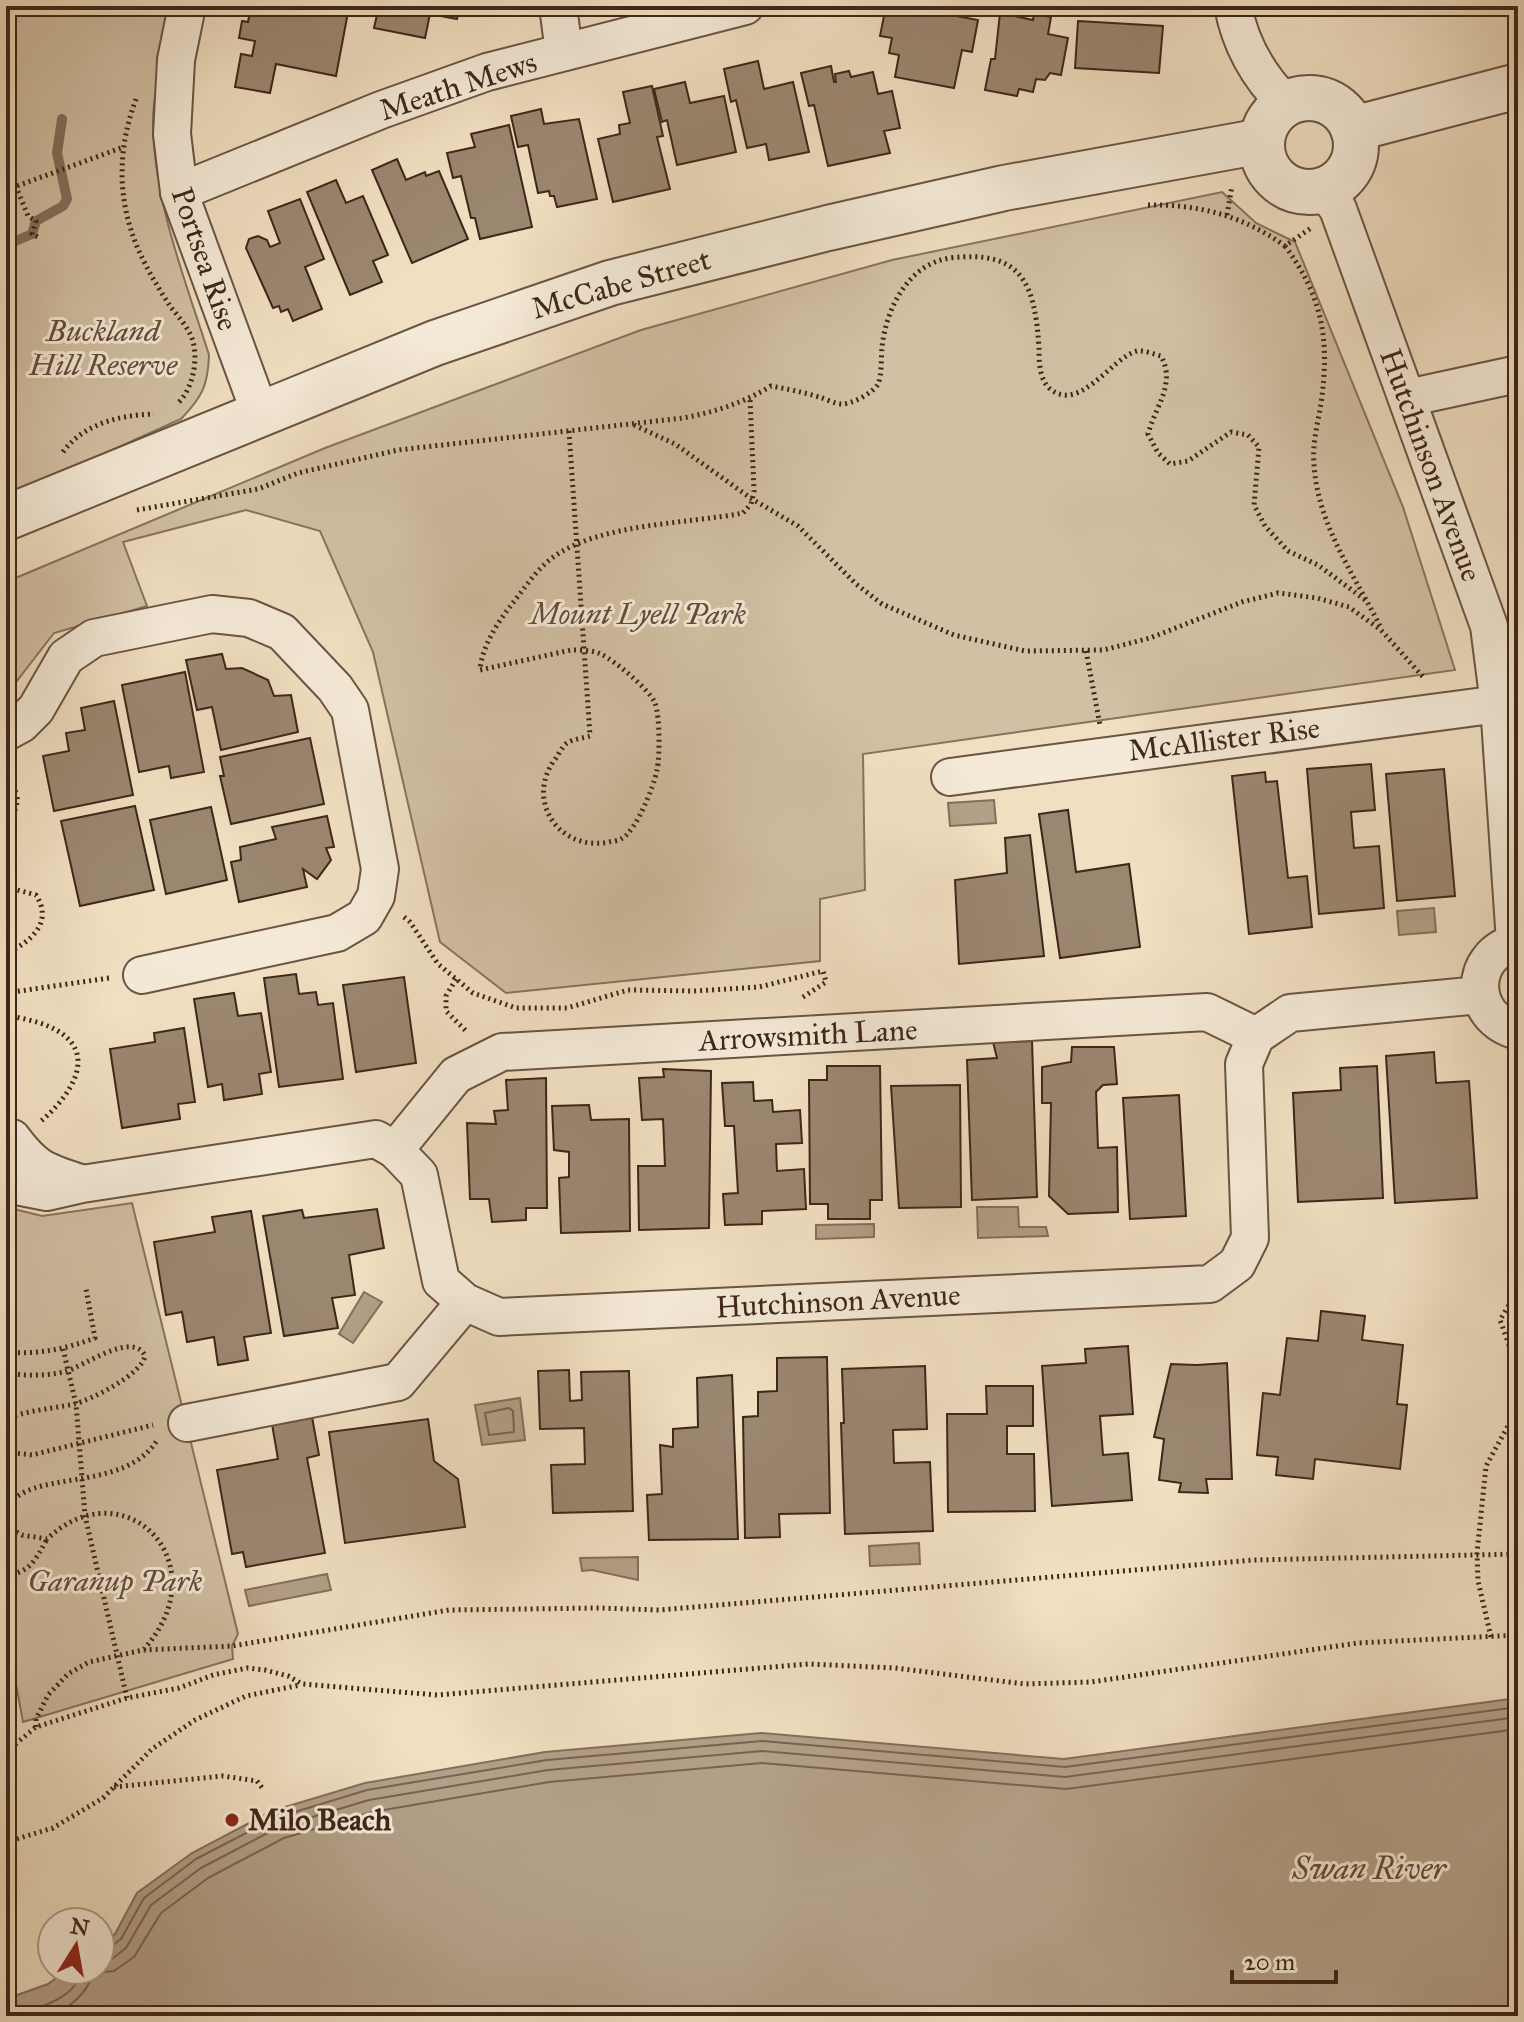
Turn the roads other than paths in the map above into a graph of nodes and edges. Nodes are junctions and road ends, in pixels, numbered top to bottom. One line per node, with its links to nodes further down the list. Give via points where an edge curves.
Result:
1 (187, 6): 10 (street, Portsea Rise, via 176,60 172,134)
2 (558, 6): 5 (street)
3 (745, 6): 5 (street, Meath Mews)
4 (1233, 6): 7 (street, via 1251,58)
5 (564, 52): 10 (street, Meath Mews, via 487,72 381,110)
6 (1518, 86): 8 (street)
7 (1286, 104): 8 (street, via 1318,99 1345,115); 9 (street, via 1269,119)
8 (1353, 129): 11 (street, via 1354,159)
9 (1262, 141): 11 (street, via 1269,170 1280,182); 14 (street, McCabe Street, via 1004,188 610,283 435,343)
10 (179, 192): 14 (street, Portsea Rise)
11 (1331, 199): 13 (street, Hutchinson Avenue)
12 (1518, 374): 13 (street)
13 (1407, 398): 16 (street, Hutchinson Avenue, via 1489,626)
14 (260, 413): 15 (street, McCabe Street)
15 (7, 519)
16 (1499, 704): 18 (street, McAllister Rise); 19 (street, Hutchinson Avenue)
17 (6, 732): 21 (street, via 36,709 66,657 94,638 212,614 249,618 282,632 350,710 380,869 376,896 364,917 337,933)
18 (950, 777)
19 (1513, 841): 20 (street, Hutchinson Avenue)
20 (1516, 942): 22 (street, via 1491,956)
21 (142, 975)
22 (1480, 995): 23 (street, via 1494,1020); 24 (street, via 1290,1013)
23 (1518, 1031)
24 (1256, 1036): 26 (street, Arrowsmith Lane, via 1207,1012 502,1052 456,1075); 29 (street, Hutchinson Avenue, via 1244,1064 1250,1238 1237,1264 1210,1284 499,1317)
25 (16, 1135): 28 (street, via 27,1159 43,1171)
26 (395, 1150): 28 (street, via 376,1139); 29 (street, Hutchinson Avenue, via 419,1175 441,1281)
27 (6, 1184): 28 (street, via 47,1192)
28 (82, 1184)
29 (465, 1302): 30 (street, via 398,1382)
30 (170, 1428)

